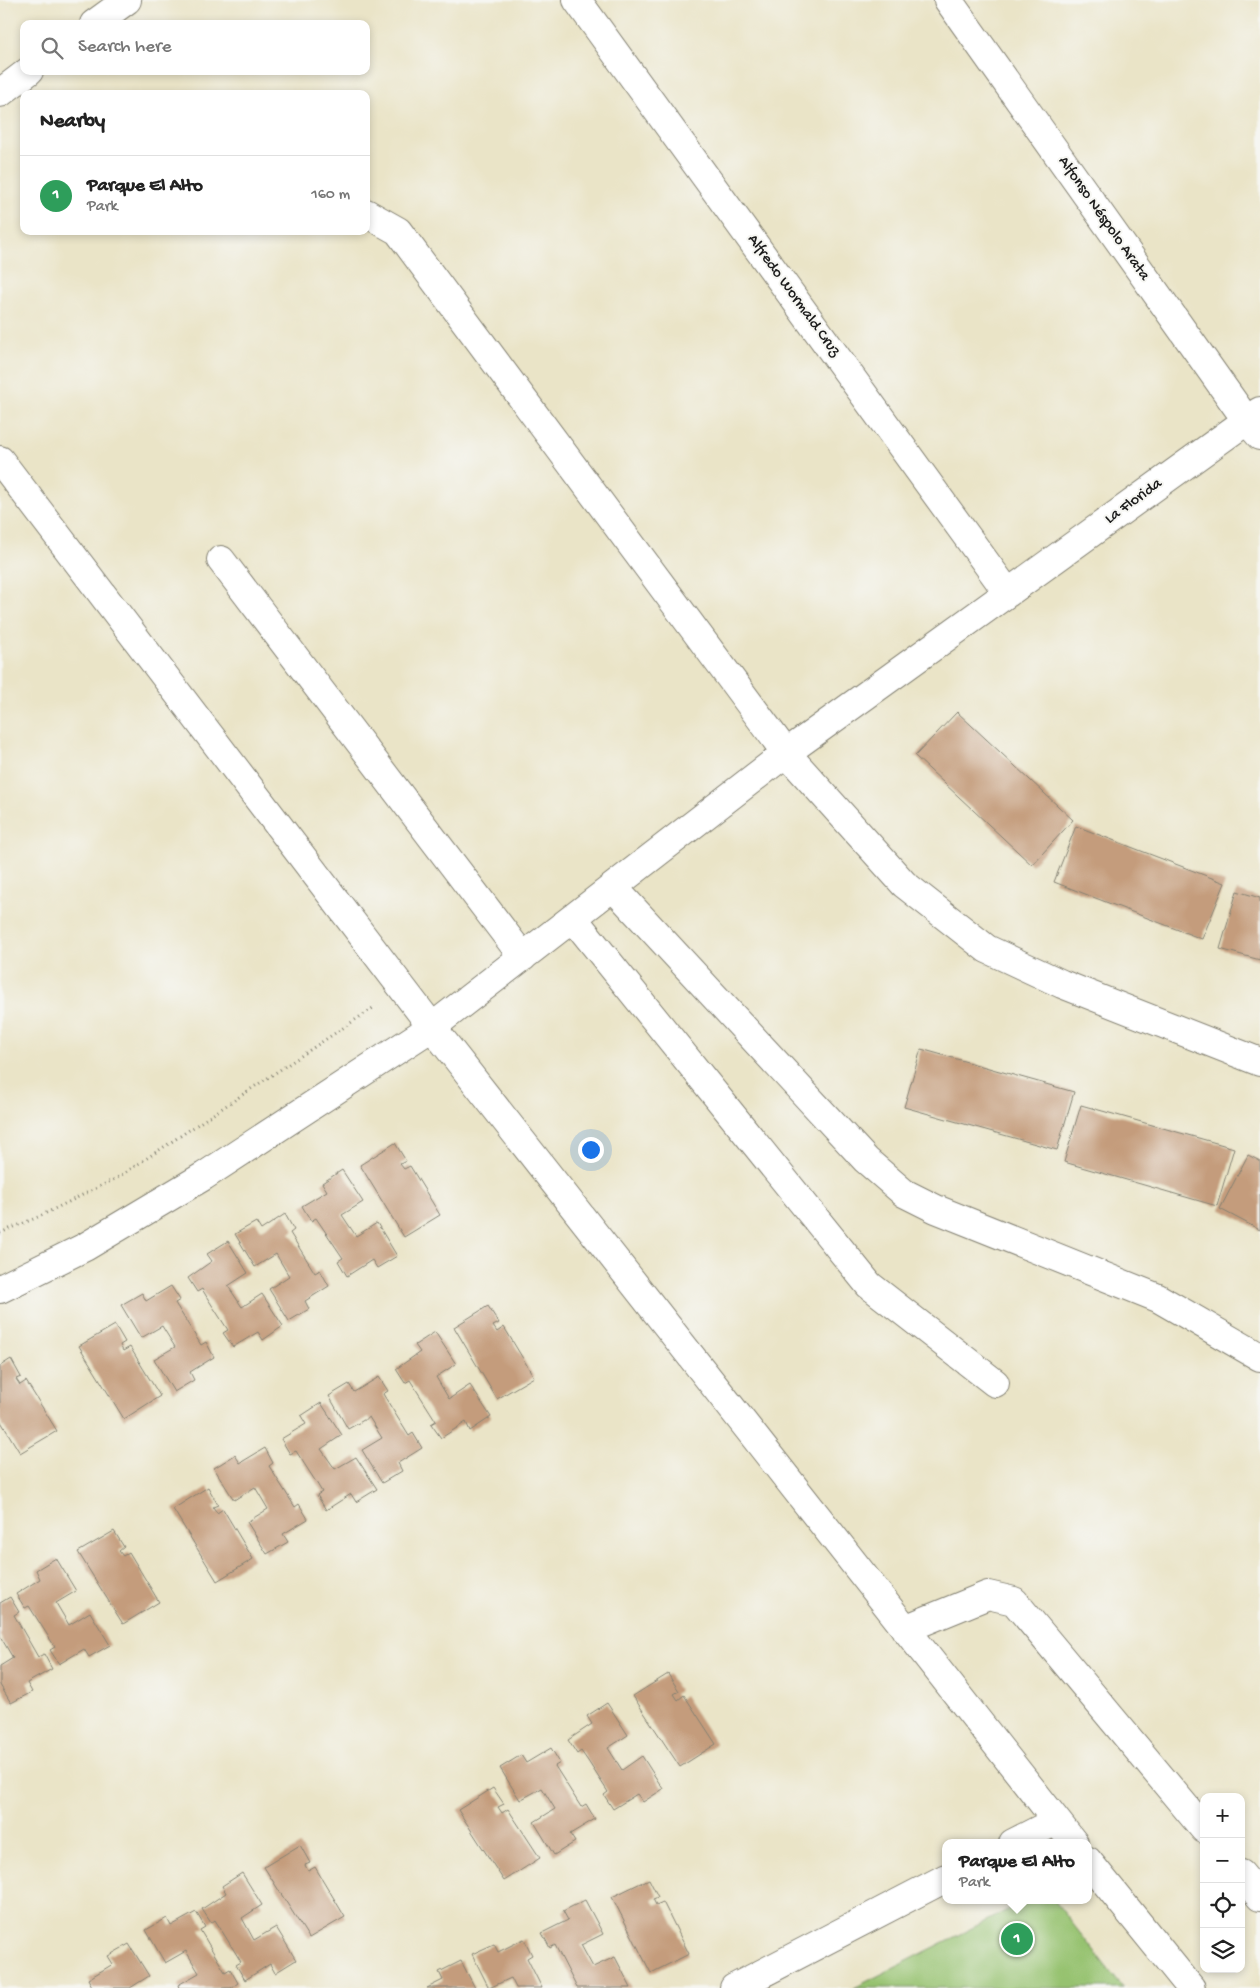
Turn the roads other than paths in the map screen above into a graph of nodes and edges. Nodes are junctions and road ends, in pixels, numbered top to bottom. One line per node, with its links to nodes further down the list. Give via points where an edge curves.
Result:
1 (127, 0): 4 (street)
2 (577, 0): 11 (street, Alfredo Wormald Cruz)
3 (948, 0): 8 (street, Alfonso Néspolo Arata)
4 (100, 20)
5 (25, 75): 6 (street)
6 (0, 93)
7 (370, 215): 12 (street, via 398,231)
8 (1256, 423): 11 (street, La Florida)
9 (0, 460): 16 (street)
10 (221, 560): 15 (street)
11 (1008, 593): 12 (street, La Florida)
12 (786, 753): 13 (street, La Florida); 17 (street, via 904,884 986,948 1062,984)
13 (613, 887): 14 (street, La Florida); 19 (street, via 866,1160 904,1193 936,1209 1158,1298)
14 (573, 918): 15 (street, La Florida); 20 (street, via 869,1286)
15 (523, 957): 16 (street, La Florida)
16 (432, 1027): 18 (street, La Florida, via 196,1181 85,1247); 21 (street)
17 (1260, 1062)
18 (0, 1289)
19 (1260, 1357)
20 (995, 1383)
21 (905, 1629): 22 (street); 23 (street, via 988,1595 1014,1601)
22 (1056, 1821): 24 (street); 25 (street)
23 (1200, 1824)
24 (1020, 1839)
25 (1071, 1839)
26 (1092, 1866): 31 (street)
27 (1245, 1879): 29 (street)
28 (942, 1880): 30 (street)
29 (1260, 1896)
30 (734, 1988)
31 (1191, 1988)

